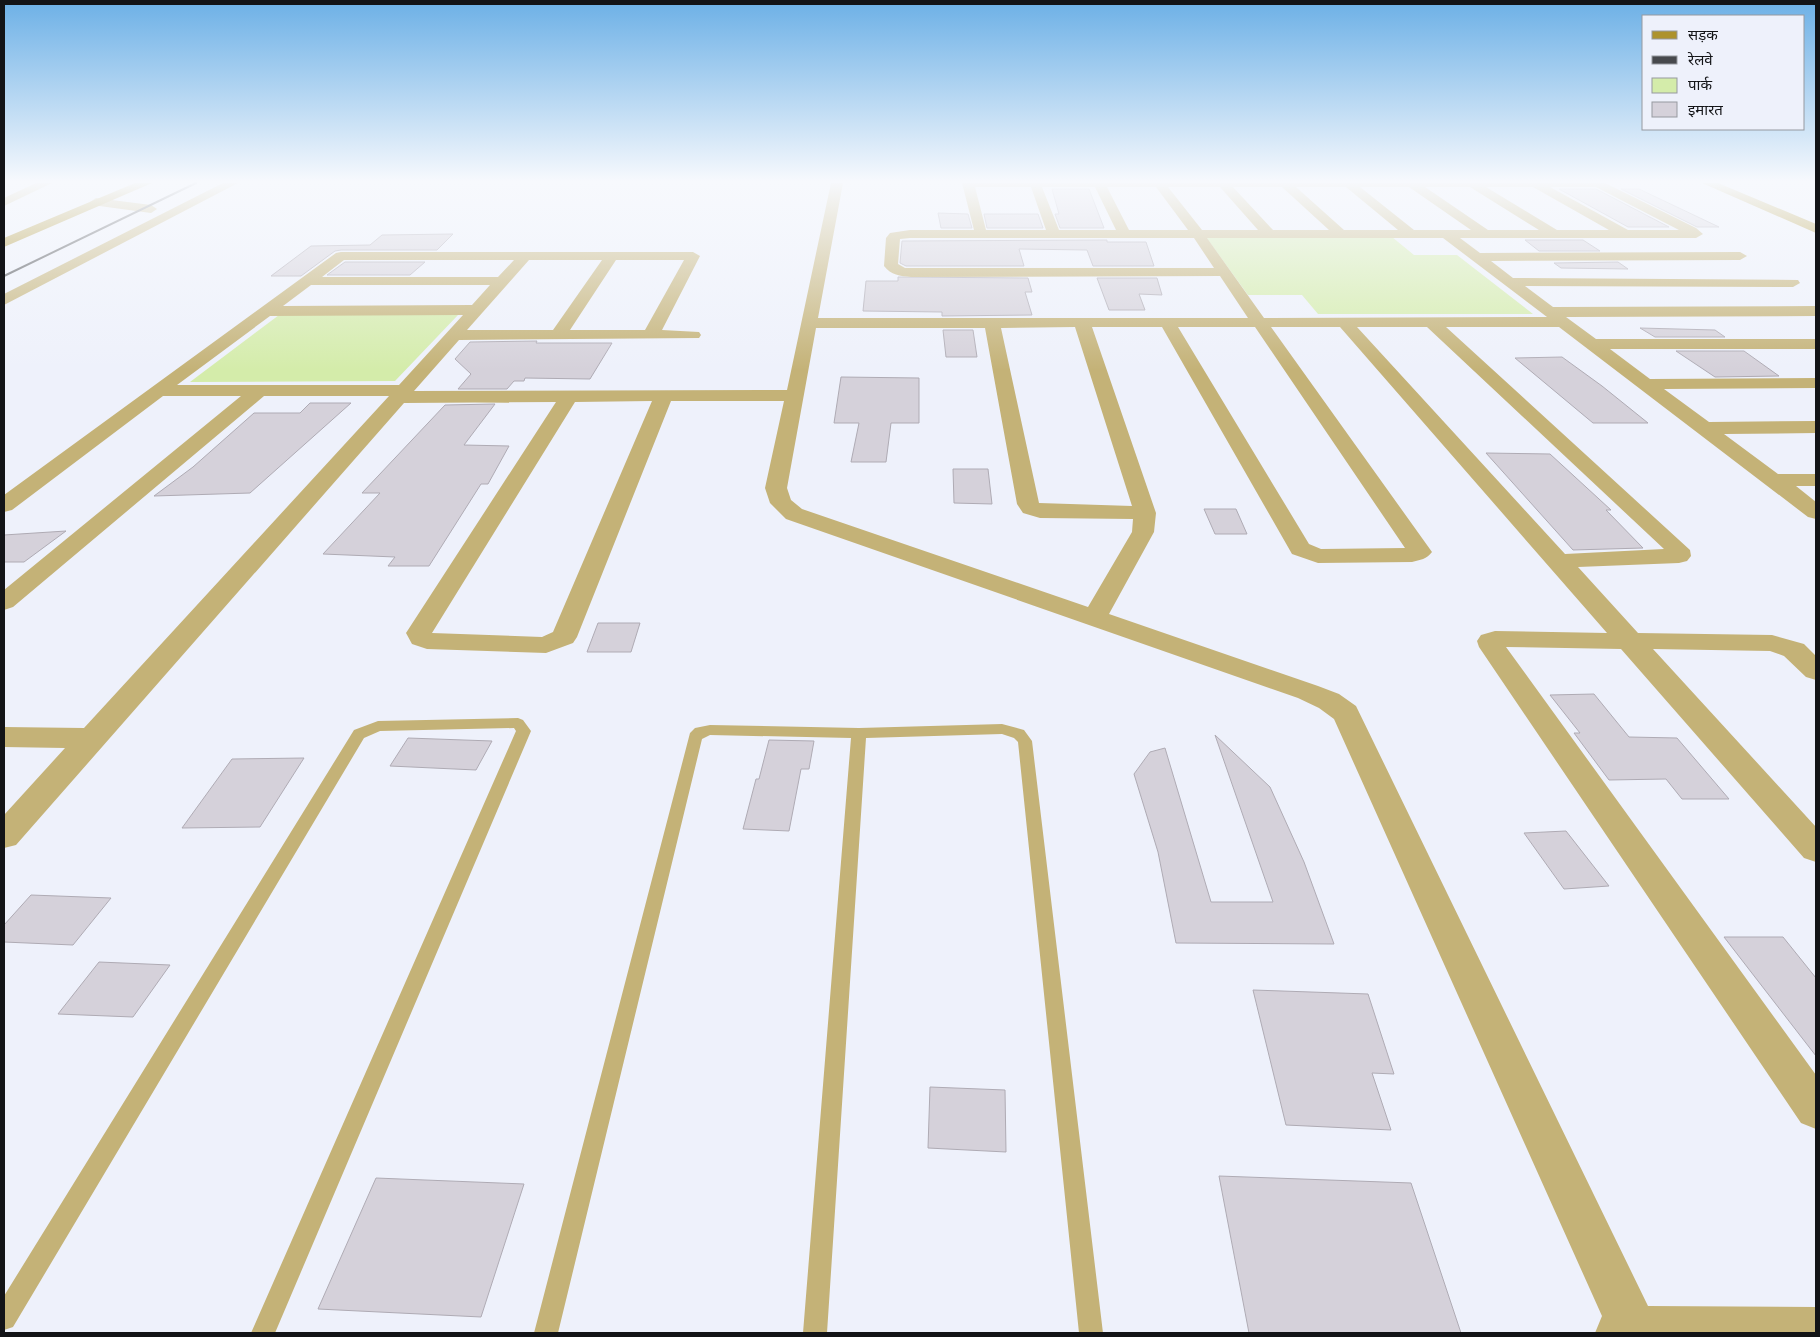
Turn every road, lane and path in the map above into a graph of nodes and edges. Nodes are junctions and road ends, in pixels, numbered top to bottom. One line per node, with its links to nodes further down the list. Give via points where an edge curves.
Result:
1 (111, 245): 19 (street)
2 (825, 245): 28 (street)
3 (892, 245): 13 (street, via 891,266 911,273)
4 (1206, 245): 13 (street)
5 (1461, 245): 11 (street)
6 (1644, 245): 10 (street)
7 (1719, 245): 10 (street, via 1744,258)
8 (525, 256): 9 (street); 14 (street, via 347,255); 15 (street)
9 (612, 256): 31 (street); 32 (street, via 694,257)
10 (1662, 256): 11 (street)
11 (1477, 257): 16 (street)
12 (1766, 269): 17 (street)
13 (1224, 272): 25 (street)
14 (307, 281): 15 (street); 21 (street)
15 (502, 281): 20 (street)
16 (1510, 282): 17 (street); 23 (street)
17 (1793, 282): 18 (street)
18 (1808, 290)
19 (4, 300)
20 (476, 310): 21 (street); 34 (street)
21 (268, 311): 39 (street)
22 (1816, 311): 23 (street)
23 (1557, 317): 27 (street); 35 (street)
24 (1167, 322): 25 (street); 25 (street, via 1300,550 1318,556 1412,555 1420,552); 30 (street)
25 (1258, 322): 26 (street)
26 (1344, 322): 27 (street); 52 (street)
27 (1431, 322): 52 (street, via 1670,542 1679,556)
28 (809, 323): 29 (street); 43 (street)
29 (992, 323): 30 (street); 51 (street, via 1031,508 1040,511)
30 (1082, 323): 51 (street)
31 (558, 335): 32 (street); 34 (street)
32 (651, 335): 33 (street)
33 (693, 335)
34 (453, 336): 41 (street)
35 (1594, 344): 36 (street); 38 (street)
36 (1816, 344)
37 (1816, 383): 38 (street)
38 (1646, 384): 46 (street)
39 (159, 391): 40 (street); 49 (street)
40 (259, 391): 41 (street); 53 (street)
41 (401, 393): 44 (street); 59 (street)
42 (664, 395): 43 (street); 44 (street); 44 (street, via 564,637 546,645 426,641 419,633)
43 (795, 395): 54 (street, via 776,488 781,503 794,514)
44 (569, 396)
45 (1816, 427): 46 (street)
46 (1704, 428): 47 (street)
47 (1774, 480): 48 (street); 50 (street)
48 (1816, 480)
49 (4, 506)
50 (1816, 512)
51 (1145, 513): 54 (street, via 1144,532)
52 (1560, 562): 55 (street)
53 (4, 602)
54 (1094, 618): 64 (street, via 1308,692 1329,701 1346,714)
55 (1632, 642): 56 (street, via 1772,643 1794,650); 61 (street); 62 (street, via 1490,641)
56 (1816, 671)
57 (859, 733): 67 (lane, via 710,730 695,737); 68 (lane); 69 (lane, via 1002,729 1019,734 1025,741)
58 (4, 737): 59 (street)
59 (92, 738): 60 (street)
60 (4, 836)
61 (1816, 849)
62 (1816, 1109)
63 (4, 1318): 66 (lane, via 359,734 378,726 518,723 524,731)
64 (1629, 1332): 65 (street)
65 (1816, 1332)
66 (263, 1333)
67 (546, 1333)
68 (815, 1333)
69 (1091, 1333)

